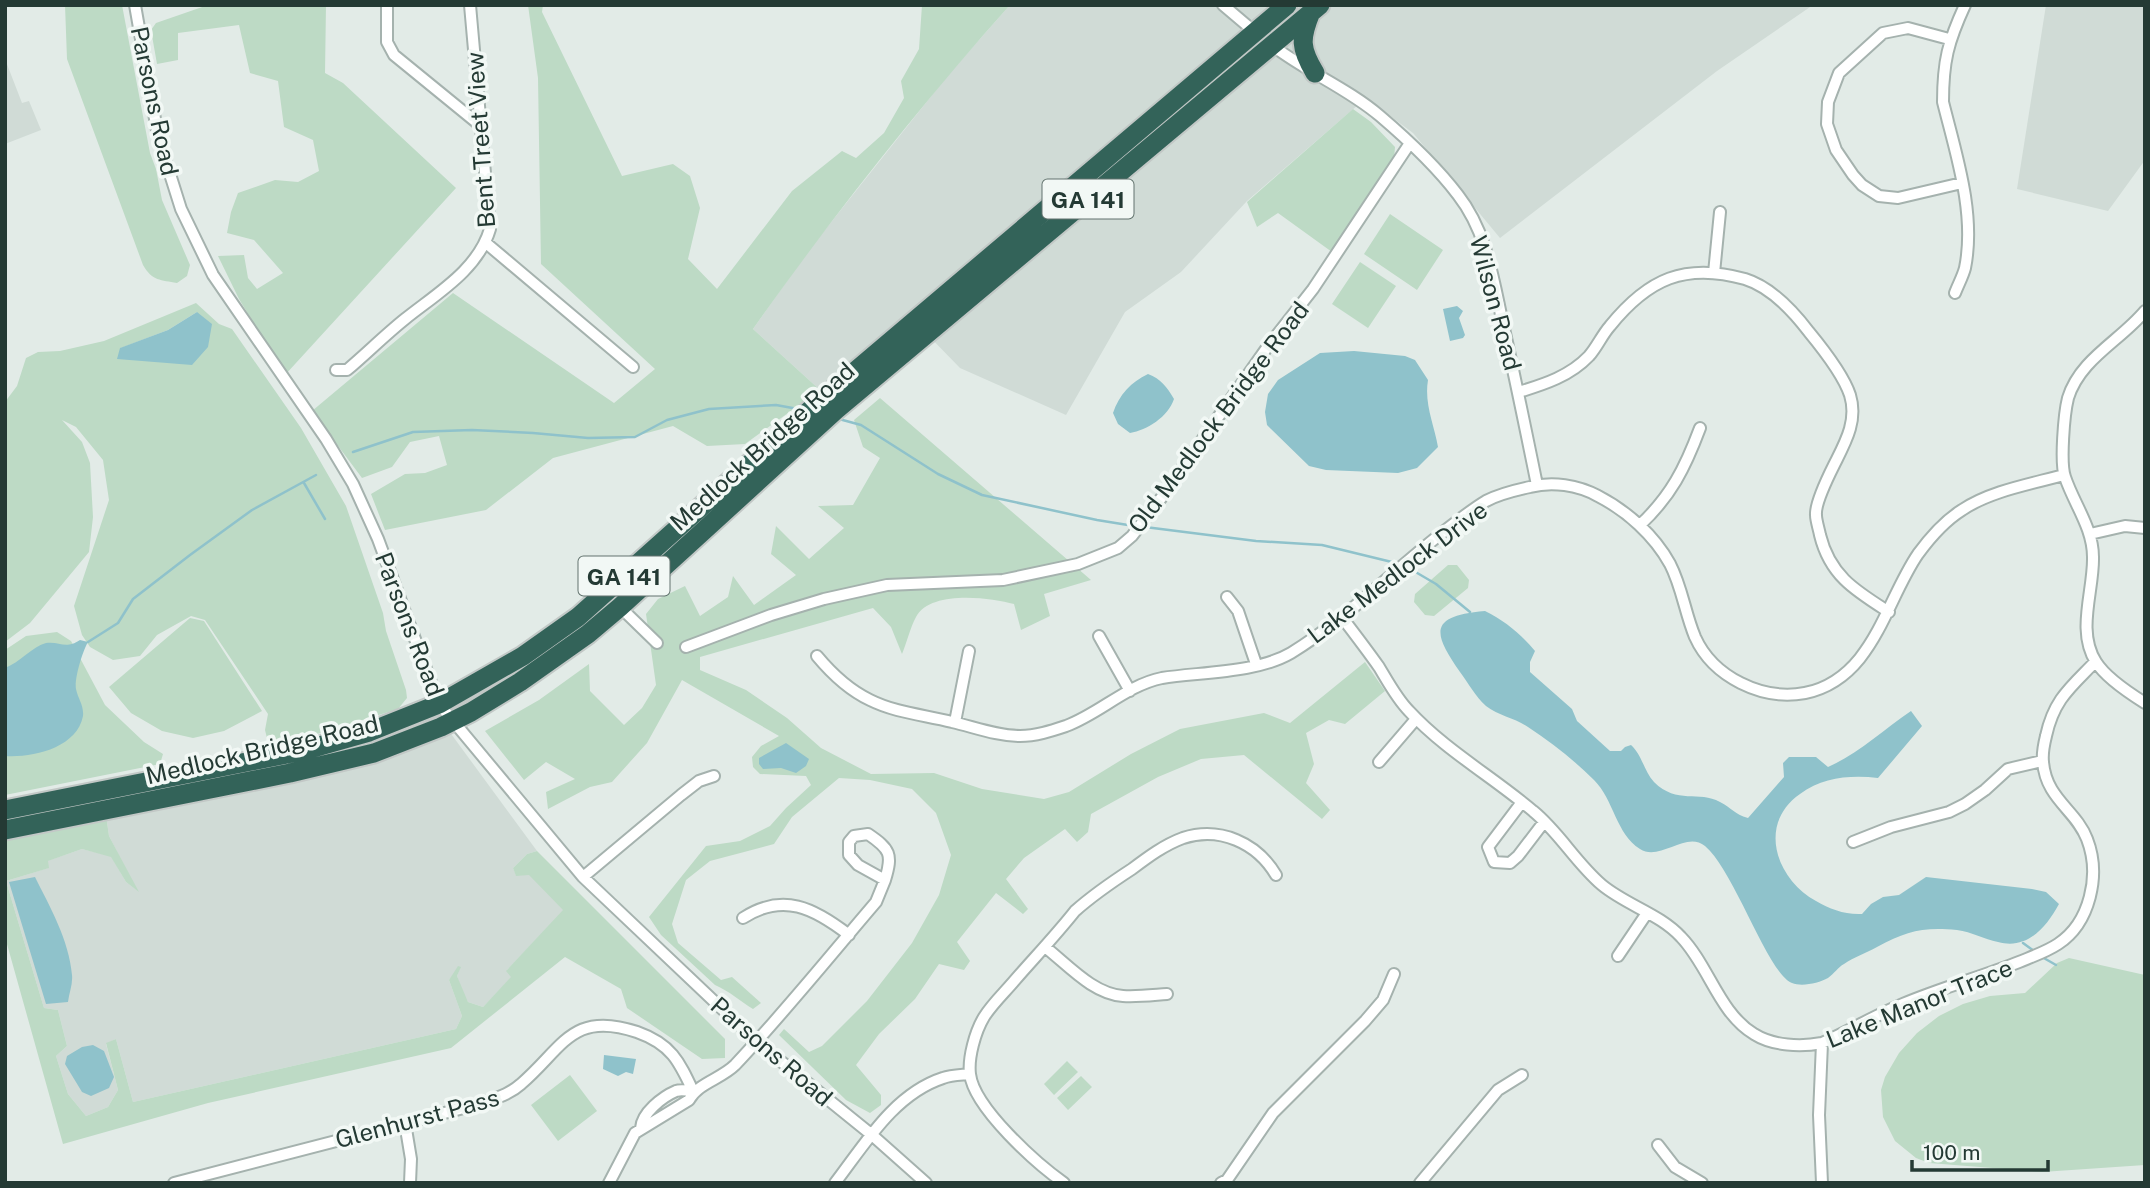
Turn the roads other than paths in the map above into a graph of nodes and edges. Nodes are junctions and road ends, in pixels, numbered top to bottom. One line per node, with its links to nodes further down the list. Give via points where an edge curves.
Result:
1 (135, 5): 42 (street, Parsons Road, via 158,136 181,209 213,275 353,484 378,538)
2 (387, 5): 12 (street, via 387,42 394,55)
3 (470, 5): 12 (street, Bent Treet View)
4 (1223, 5): 8 (street)
5 (1287, 5): 8 (highway, Medlock Bridge Road / GA 141)
6 (1965, 5): 9 (street)
7 (1315, 9): 10 (highway, Medlock Bridge Road / GA 141); 11 (highway, via 1303,33 1303,49)
8 (1254, 31): 10 (street); 42 (highway, Medlock Bridge Road / GA 141, via 820,401 578,617 523,656)
9 (1949, 39): 14 (street, via 1943,102); 14 (street, via 1908,28 1883,33 1839,73 1828,102 1827,124 1836,150 1853,175 1879,196 1899,198)
10 (1271, 45): 11 (street); 30 (highway, Medlock Bridge Road / GA 141, via 836,410)
11 (1315, 73): 13 (street, via 1357,99)
12 (481, 125): 16 (street, Bent Treet View, via 490,229)
13 (1409, 143): 22 (street, Wilson Road, via 1459,195 1477,226 1490,262); 35 (street, Old Medlock Bridge Road, via 1313,289 1162,497 1118,548 1078,564 1003,580 887,585 824,599)
14 (1962, 183): 18 (street, via 1969,242 1965,270)
15 (1720, 212): 17 (street)
16 (486, 243): 20 (street); 21 (street, Bent Treet View, via 450,286 347,370)
17 (1714, 273): 22 (street, via 1680,274 1658,282 1633,298 1589,356 1564,376); 31 (street, via 1765,288 1828,355 1850,395 1849,438 1815,513 1824,552 1842,579)
18 (1955, 293)
19 (2143, 317): 24 (street, via 2091,360 2075,382 2064,418)
20 (633, 367)
21 (336, 370)
22 (1519, 392): 25 (street, Wilson Road)
23 (1700, 428): 26 (street, via 1679,479)
24 (2064, 475): 28 (street); 31 (street, Lake Medlock Drive, via 1962,510 1918,555)
25 (1537, 485): 26 (street, Lake Medlock Drive, via 1590,491); 32 (street, Lake Medlock Drive, via 1488,500 1401,564)
26 (1640, 526): 31 (street, Lake Medlock Drive, via 1669,564 1698,642 1716,665 1752,689 1804,693 1838,678 1872,643)
27 (2145, 528): 28 (street, via 2125,526)
28 (2090, 534): 38 (street, via 2093,558 2086,628)
29 (1227, 597): 39 (street, via 1238,611)
30 (620, 607): 34 (street); 44 (highway, Medlock Bridge Road / GA 141, via 520,682)
31 (1889, 612)
32 (1341, 616): 39 (street, Lake Medlock Drive, via 1290,653); 43 (street, Lake Manor Trace)
33 (1099, 636): 40 (street)
34 (657, 643)
35 (687, 647)
36 (969, 651): 45 (street)
37 (817, 656): 45 (street, Lake Medlock Drive, via 834,677 867,699)
38 (2095, 662): 41 (street); 46 (street, via 2056,705)
39 (1256, 664): 40 (street, Lake Medlock Drive, via 1160,679)
40 (1130, 691): 45 (street, Lake Medlock Drive, via 1070,725 1045,733 1020,736)
41 (2145, 703)
42 (439, 704): 44 (street, Parsons Road); 50 (highway, Medlock Bridge Road / GA 141, via 369,732 302,751)
43 (1416, 719): 47 (street); 49 (street, Lake Manor Trace)
44 (454, 722): 52 (highway, Medlock Bridge Road / GA 141, via 374,753 301,771); 55 (street, Parsons Road)
45 (955, 722)
46 (2042, 761): 53 (street, via 2008,769 1949,812); 65 (street, Lake Manor Trace, via 2049,787 2087,837 2091,853 2094,878 2077,926 2058,944 2037,954 1903,1004)
47 (1379, 762)
48 (714, 776): 55 (street, via 699,781)
49 (1522, 802): 51 (street, Lake Manor Trace); 51 (street, via 1488,846 1494,862 1510,863)
50 (5, 810)
51 (1544, 822): 57 (street, Lake Manor Trace, via 1602,885)
52 (5, 830)
53 (1853, 842)
54 (1276, 875): 60 (street, via 1261,854 1239,841 1212,835 1185,838 1164,846 1092,895)
55 (583, 877): 64 (street, Parsons Road)
56 (886, 880): 56 (street, via 891,861 886,846 868,834 854,836 849,855); 59 (street, via 876,902)
57 (1647, 914): 61 (street); 65 (street, Lake Manor Trace, via 1680,936 1734,1016 1755,1035 1790,1044)
58 (743, 918): 59 (street, via 775,904 789,905 827,918)
59 (849, 935): 64 (street)
60 (1045, 947): 63 (street, via 1107,993); 66 (street, via 984,1017 973,1045)
61 (1618, 957)
62 (1394, 974): 72 (street, via 1383,1000 1273,1113)
63 (1167, 993)
64 (757, 1042): 68 (street, via 732,1068); 70 (street, Parsons Road)
65 (1822, 1044): 81 (street)
66 (970, 1074): 70 (street, via 927,1084 899,1103); 78 (street, via 992,1115)
67 (1522, 1075): 79 (street, via 1498,1090)
68 (693, 1091): 69 (street, Glenhurst Pass, via 673,1053 644,1035 614,1024 600,1025 569,1036 507,1094); 75 (street, via 689,1100 635,1133)
69 (405, 1122): 73 (street, Glenhurst Pass); 74 (street)
70 (872, 1135): 76 (street); 77 (street, Parsons Road)
71 (1658, 1145): 80 (street, via 1675,1167)
72 (1225, 1182)
73 (174, 1183)
74 (410, 1183)
75 (609, 1183)
76 (835, 1183)
77 (926, 1183)
78 (1064, 1183)
79 (1420, 1183)
80 (1702, 1183)
81 (1822, 1183)

